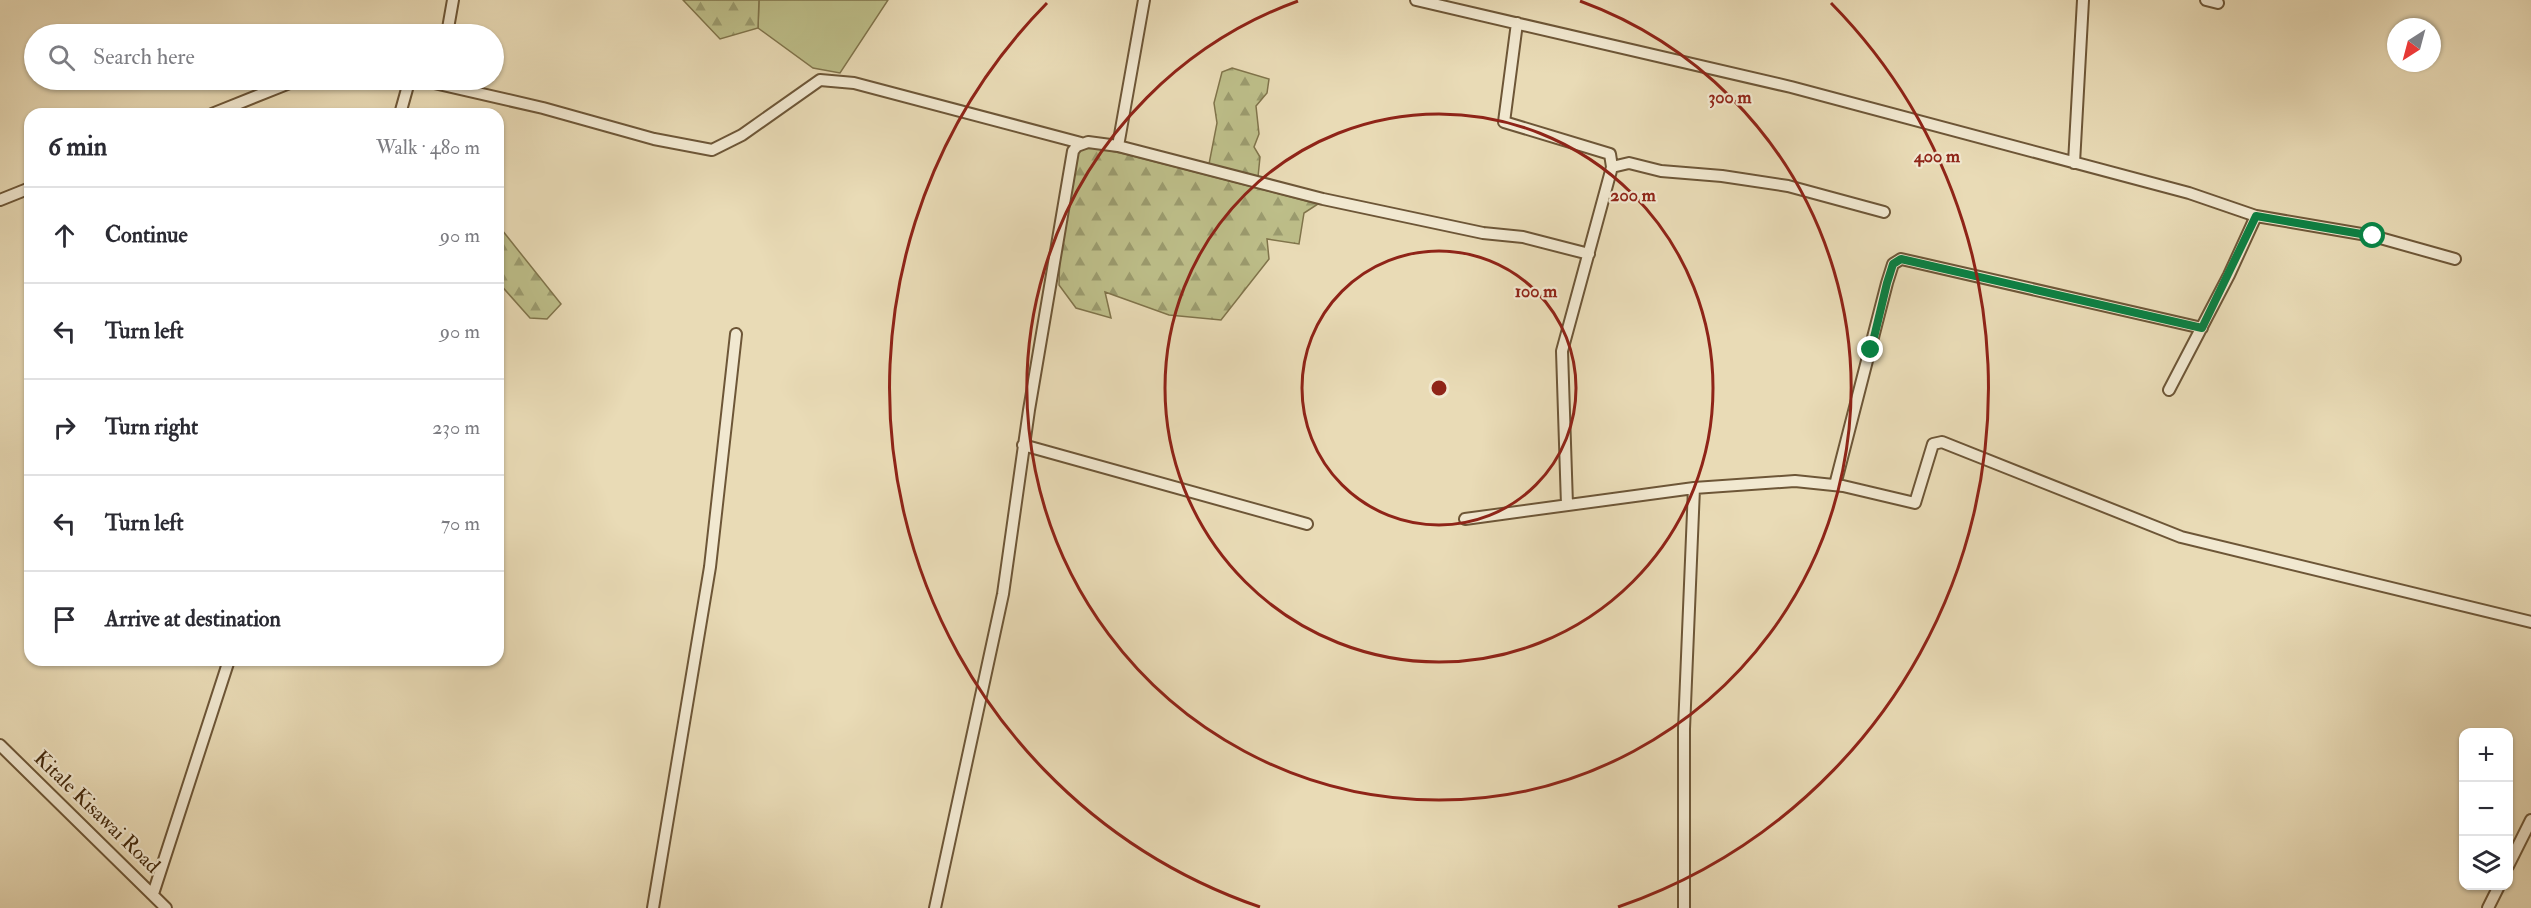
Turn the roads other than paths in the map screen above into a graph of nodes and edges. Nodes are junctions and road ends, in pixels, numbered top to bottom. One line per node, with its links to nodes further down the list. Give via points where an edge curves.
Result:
1 (453, 0): 8 (street)
2 (1144, 0): 15 (street)
3 (1416, 0): 7 (street)
4 (2083, 0): 16 (street)
5 (2206, 0): 6 (street)
6 (2218, 3)
7 (1517, 23): 16 (street, via 1791,87); 17 (street, via 1504,123 1610,154)
8 (449, 24)
9 (272, 90): 12 (street)
10 (407, 90): 13 (street)
11 (469, 90): 14 (street, via 654,139 712,150 742,135 820,80 854,83)
12 (227, 108)
13 (402, 108)
14 (1081, 143): 15 (street); 27 (street, via 1073,151)
15 (1118, 146): 22 (street, via 1323,199 1483,233 1523,237)
16 (2074, 163): 21 (street, via 2189,193)
17 (1612, 167): 20 (street, via 1629,163 1661,171 1788,186); 22 (street)
18 (24, 190): 19 (street)
19 (0, 200)
20 (1884, 212)
21 (2256, 216): 23 (street, via 2373,236); 24 (street)
22 (1589, 254): 30 (street, via 1562,351)
23 (2455, 259)
24 (2202, 328): 26 (street); 28 (street, via 1901,259 1893,264 1887,283)
25 (736, 334): 41 (street, via 710,567)
26 (2169, 390)
27 (1023, 445): 32 (street); 42 (street, via 1003,594)
28 (1835, 485): 29 (street, via 1795,481); 33 (street, via 1915,502 1933,444 1942,442 2181,537)
29 (1694, 488): 30 (street); 43 (street, via 1684,729)
30 (1567, 505): 31 (street)
31 (1465, 519)
32 (1307, 524)
33 (2531, 622)
34 (227, 666): 39 (street)
35 (0, 745): 39 (street, Kitale Kisawai Road)
36 (2531, 820): 37 (street)
37 (2513, 856)
38 (2497, 890): 44 (street)
39 (153, 894): 40 (street, Kitale Kisawai Road)
40 (166, 908)
41 (653, 908)
42 (934, 908)
43 (1684, 908)
44 (2488, 908)

